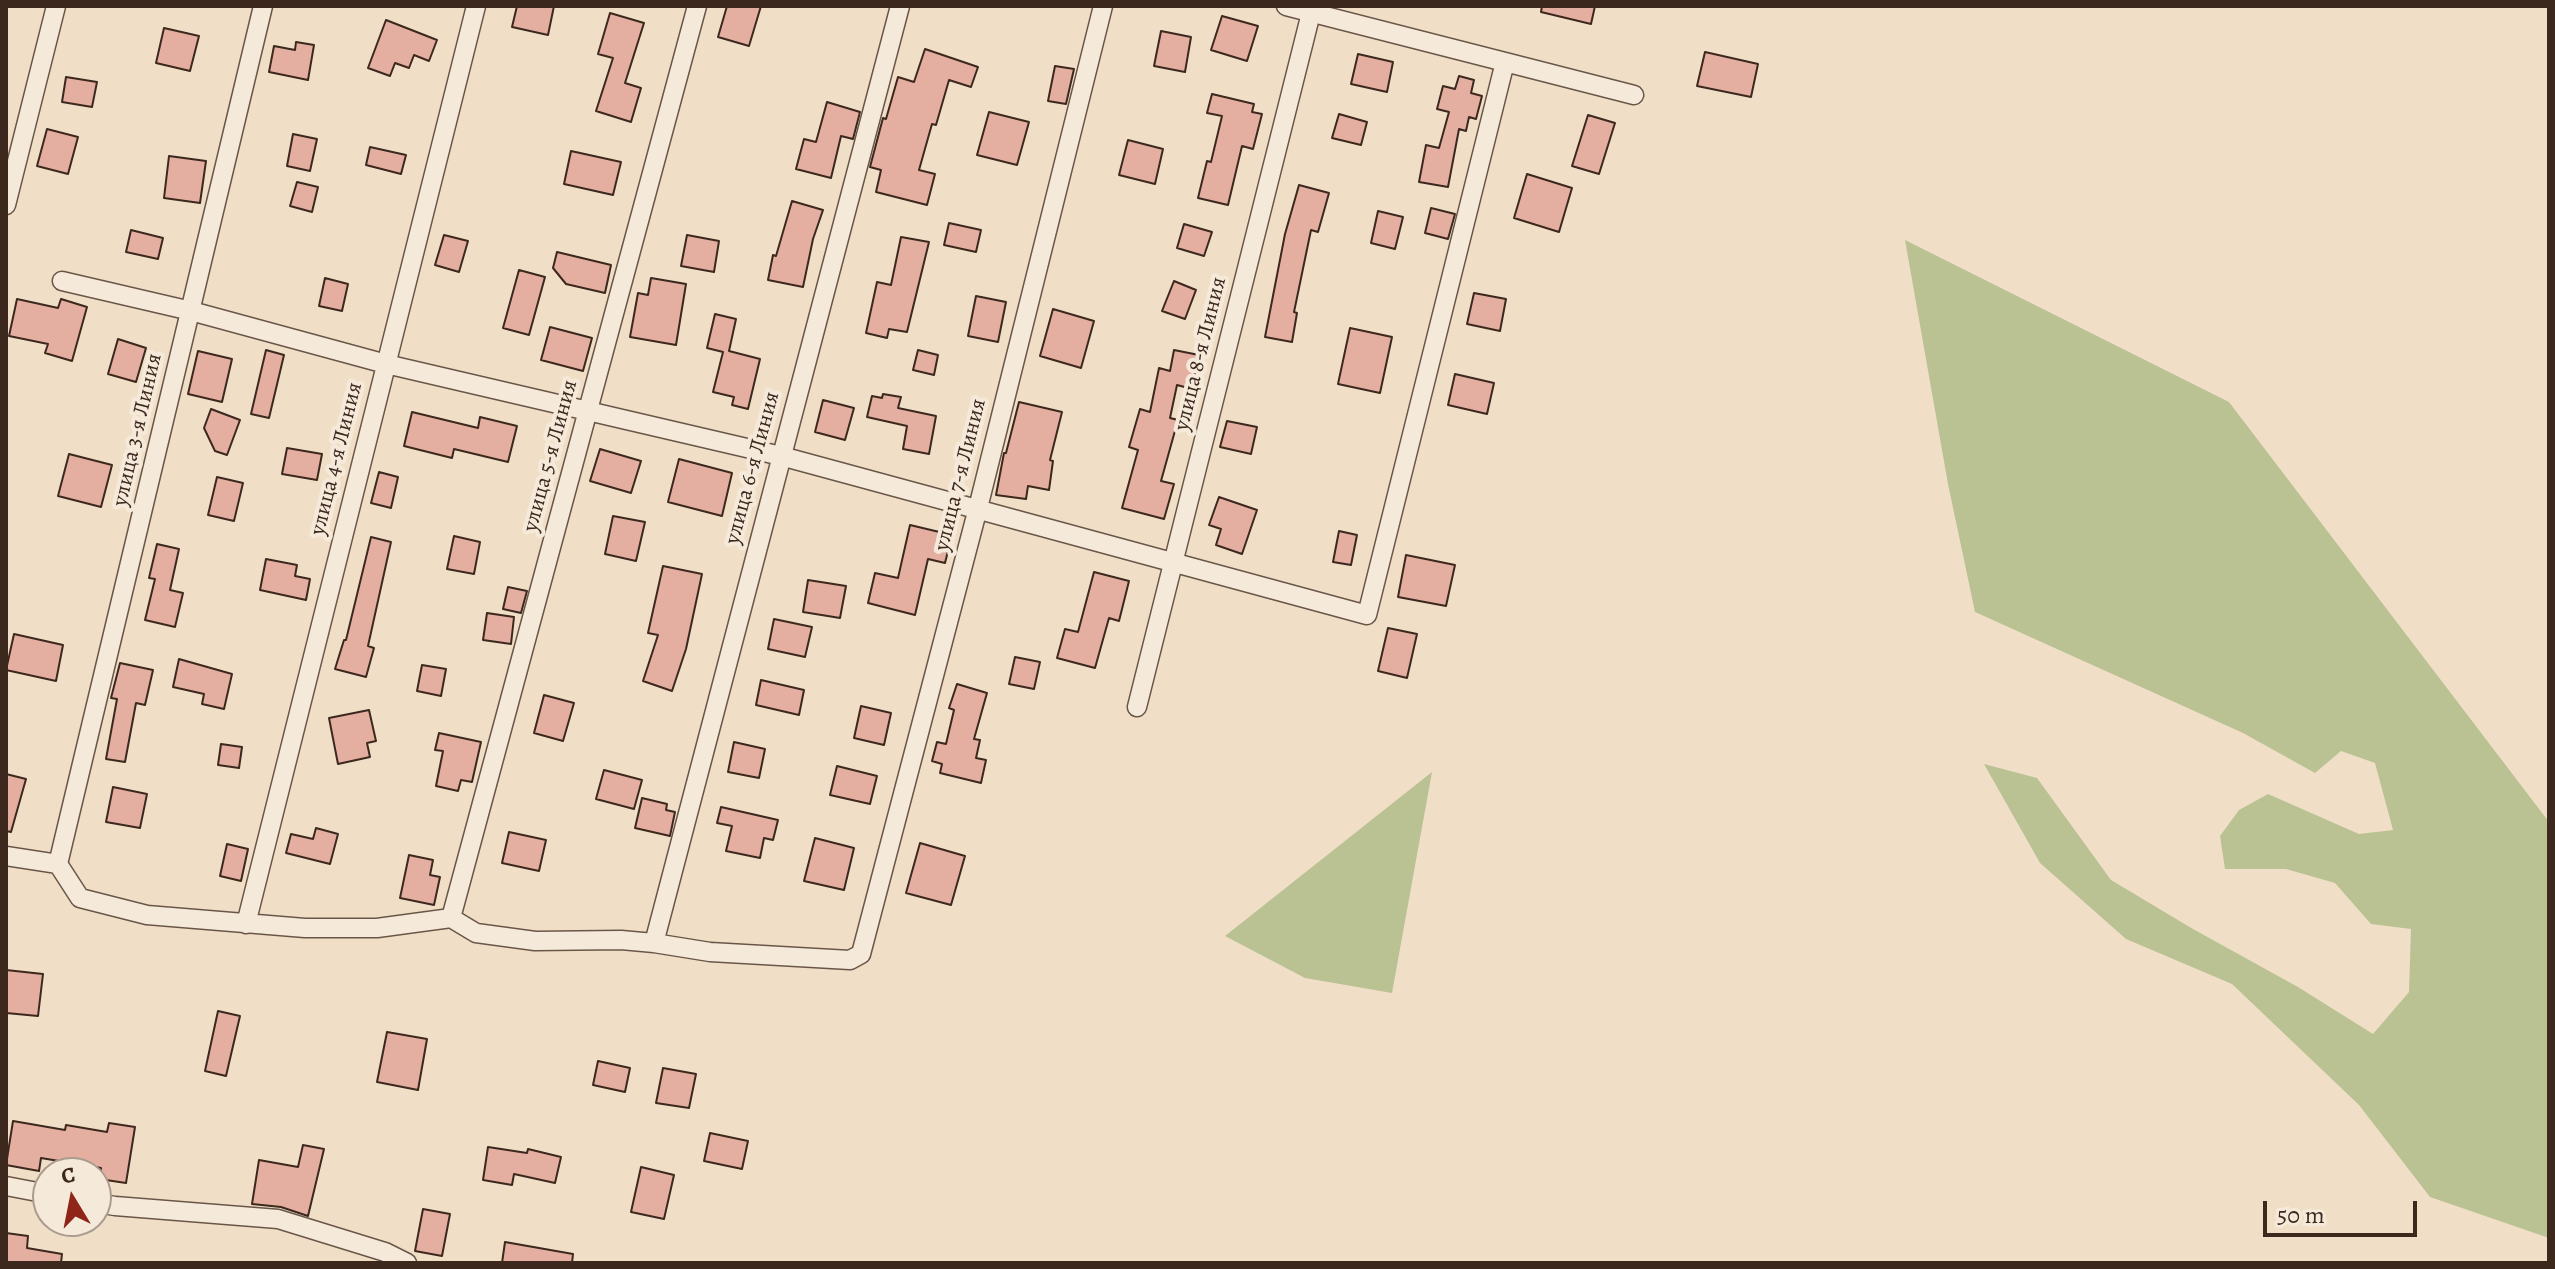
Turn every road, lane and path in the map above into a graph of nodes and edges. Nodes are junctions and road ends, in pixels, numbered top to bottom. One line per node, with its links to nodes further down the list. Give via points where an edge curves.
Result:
1 (56, 6): 11 (street)
2 (263, 6): 13 (street, улица 3-я Линия)
3 (476, 6): 14 (street, улица 4-я Линия)
4 (697, 6): 15 (street, улица 5-я Линия)
5 (900, 6): 16 (street, улица 6-я Линия)
6 (1103, 6): 17 (street, улица 7-я Линия)
7 (1286, 6): 8 (street)
8 (1311, 13): 9 (street); 18 (street, улица 8-я Линия)
9 (1505, 62): 10 (street); 18 (street, via 1367,615)
10 (1634, 95)
11 (6, 205)
12 (62, 281): 13 (street)
13 (191, 311): 14 (street); 21 (street, улица 3-я Линия)
14 (386, 364): 15 (street); 23 (street, улица 4-я Линия)
15 (588, 410): 16 (street); 22 (street, улица 5-я Линия)
16 (781, 456): 17 (street); 24 (street, улица 6-я Линия)
17 (978, 508): 18 (street); 24 (street, улица 7-я Линия, via 861,954 850,960 710,952)
18 (1174, 563): 19 (street, улица 8-я Линия)
19 (1137, 707)
20 (6, 856): 21 (street)
21 (58, 864): 23 (street, via 80,898 147,915)
22 (451, 918): 23 (street, via 377,928); 24 (street, via 476,933 535,941)
23 (246, 924)
24 (654, 943)
25 (6, 1186): 26 (street)
26 (32, 1191)
27 (112, 1204): 28 (street, via 278,1219)
28 (407, 1263)

